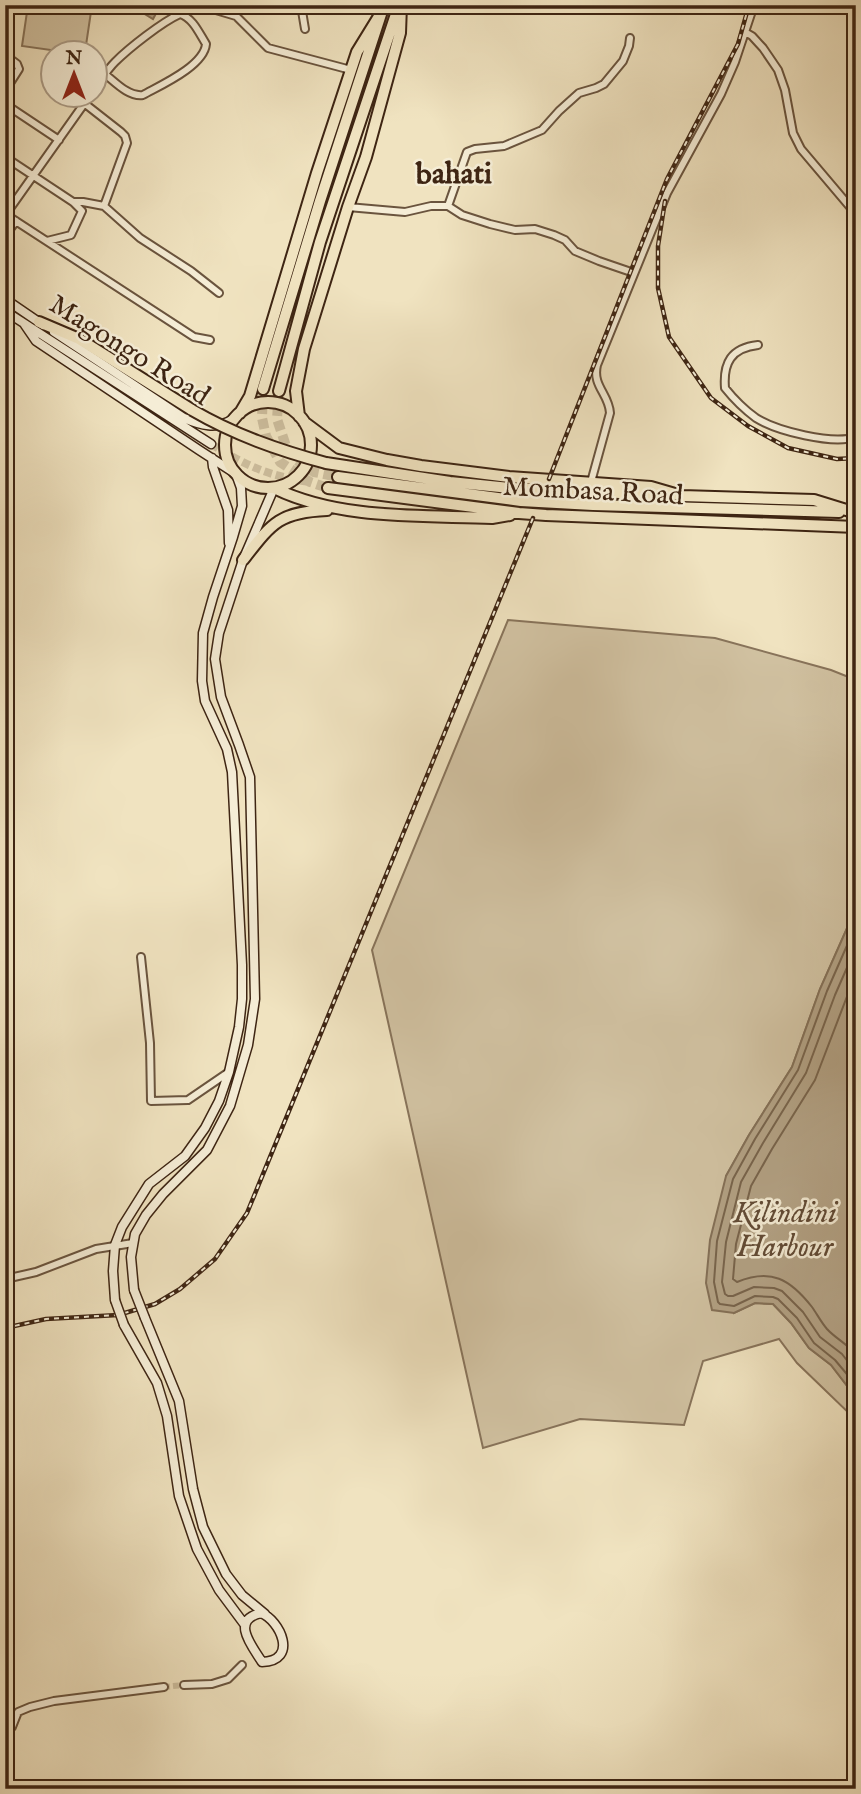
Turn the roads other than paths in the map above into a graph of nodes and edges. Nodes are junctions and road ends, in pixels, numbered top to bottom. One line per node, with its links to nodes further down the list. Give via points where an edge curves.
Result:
1 (197, 5): 6 (street); 12 (street, via 236,16 268,48)
2 (302, 5): 7 (street)
3 (400, 5): 24 (highway, via 400,33); 41 (highway, via 320,242)
4 (754, 5): 8 (street)
5 (382, 9): 12 (highway); 40 (highway)
6 (180, 14): 11 (street, via 132,47); 13 (street, via 191,21 206,44 185,71 137,96)
7 (305, 29)
8 (745, 32): 26 (street, via 778,71 801,149); 30 (street, via 721,94 667,193)
9 (631, 38): 23 (street, via 623,61 604,84 575,96 542,130 505,146 467,152)
10 (5, 55): 14 (street, via 19,69)
11 (108, 70)
12 (351, 70): 42 (highway, via 250,396)
13 (108, 76)
14 (5, 91)
15 (5, 104): 18 (street)
16 (81, 108): 18 (street)
17 (90, 108): 22 (street, via 127,139)
18 (59, 140): 20 (street)
19 (5, 157): 20 (street)
20 (35, 175): 21 (street); 25 (street)
21 (73, 202): 22 (street); 29 (street, via 82,212 72,234)
22 (104, 206): 31 (street, via 152,247)
23 (448, 206): 24 (street, via 405,212); 30 (street, via 490,224 554,235 585,256)
24 (348, 207): 43 (highway, via 304,349 296,391)
25 (6, 214): 27 (street)
26 (856, 214)
27 (16, 221): 28 (street); 29 (street)
28 (5, 236)
29 (47, 241): 36 (street, via 194,337)
30 (634, 273): 49 (street, via 595,370 610,413)
31 (219, 293)
32 (5, 299): 34 (main road, Magongo Road)
33 (5, 311): 35 (main road, Magongo Road)
34 (39, 322): 42 (main road, Magongo Road, via 184,418 216,426); 52 (highway, bridge, via 79,339 234,432 326,463 510,488)
35 (25, 324): 45 (main road, Magongo Road); 46 (main road, via 36,341)
36 (210, 340)
37 (758, 345): 44 (street, via 737,351 725,371 724,388 751,414 815,438)
38 (856, 352): 39 (street)
39 (856, 365)
40 (263, 389)
41 (279, 391)
42 (237, 416): 43 (highway, via 251,406 270,403 286,407); 47 (highway, via 226,435 225,449)
43 (301, 419): 49 (highway, via 338,448 387,460 475,474); 50 (highway, via 310,435 307,463 289,483)
44 (856, 437)
45 (211, 444)
46 (212, 457): 47 (main road); 57 (main road, via 229,510)
47 (236, 474): 50 (highway, via 247,483); 57 (main road, via 242,506)
48 (338, 477): 55 (highway, Mombasa Road, via 593,506)
49 (591, 482): 52 (highway, via 651,487)
50 (274, 488): 53 (highway, via 294,498); 58 (main road)
51 (328, 488): 54 (highway, Mombasa Road)
52 (682, 496): 55 (highway, via 814,500)
53 (341, 509): 54 (highway, via 492,518); 58 (highway, via 285,517 267,529)
54 (519, 513): 56 (highway, Mombasa Road)
55 (856, 513)
56 (856, 527)
57 (229, 550): 60 (main road, via 203,633 202,681 232,772 242,999)
58 (243, 560): 61 (main road, via 215,659 221,697 250,777 255,999 248,1045 230,1106 207,1150 146,1215)
59 (141, 957): 60 (street, via 152,1101 188,1100)
60 (229, 1072): 62 (main road, via 205,1128 185,1156 149,1184)
61 (133, 1243): 62 (street); 64 (main road, bridge, via 134,1290 179,1401 203,1527 226,1574)
62 (115, 1245): 63 (street); 65 (main road, bridge, via 116,1300 124,1325 157,1383 167,1416 179,1496 197,1549)
63 (5, 1279)
64 (265, 1614): 65 (main road, via 252,1615); 65 (main road, via 283,1643 276,1660 262,1662 246,1636)
65 (245, 1625)
66 (242, 1665): 67 (street, via 228,1679)
67 (184, 1685)
68 (164, 1687): 69 (street, via 30,1706 18,1712)
69 (5, 1734)

